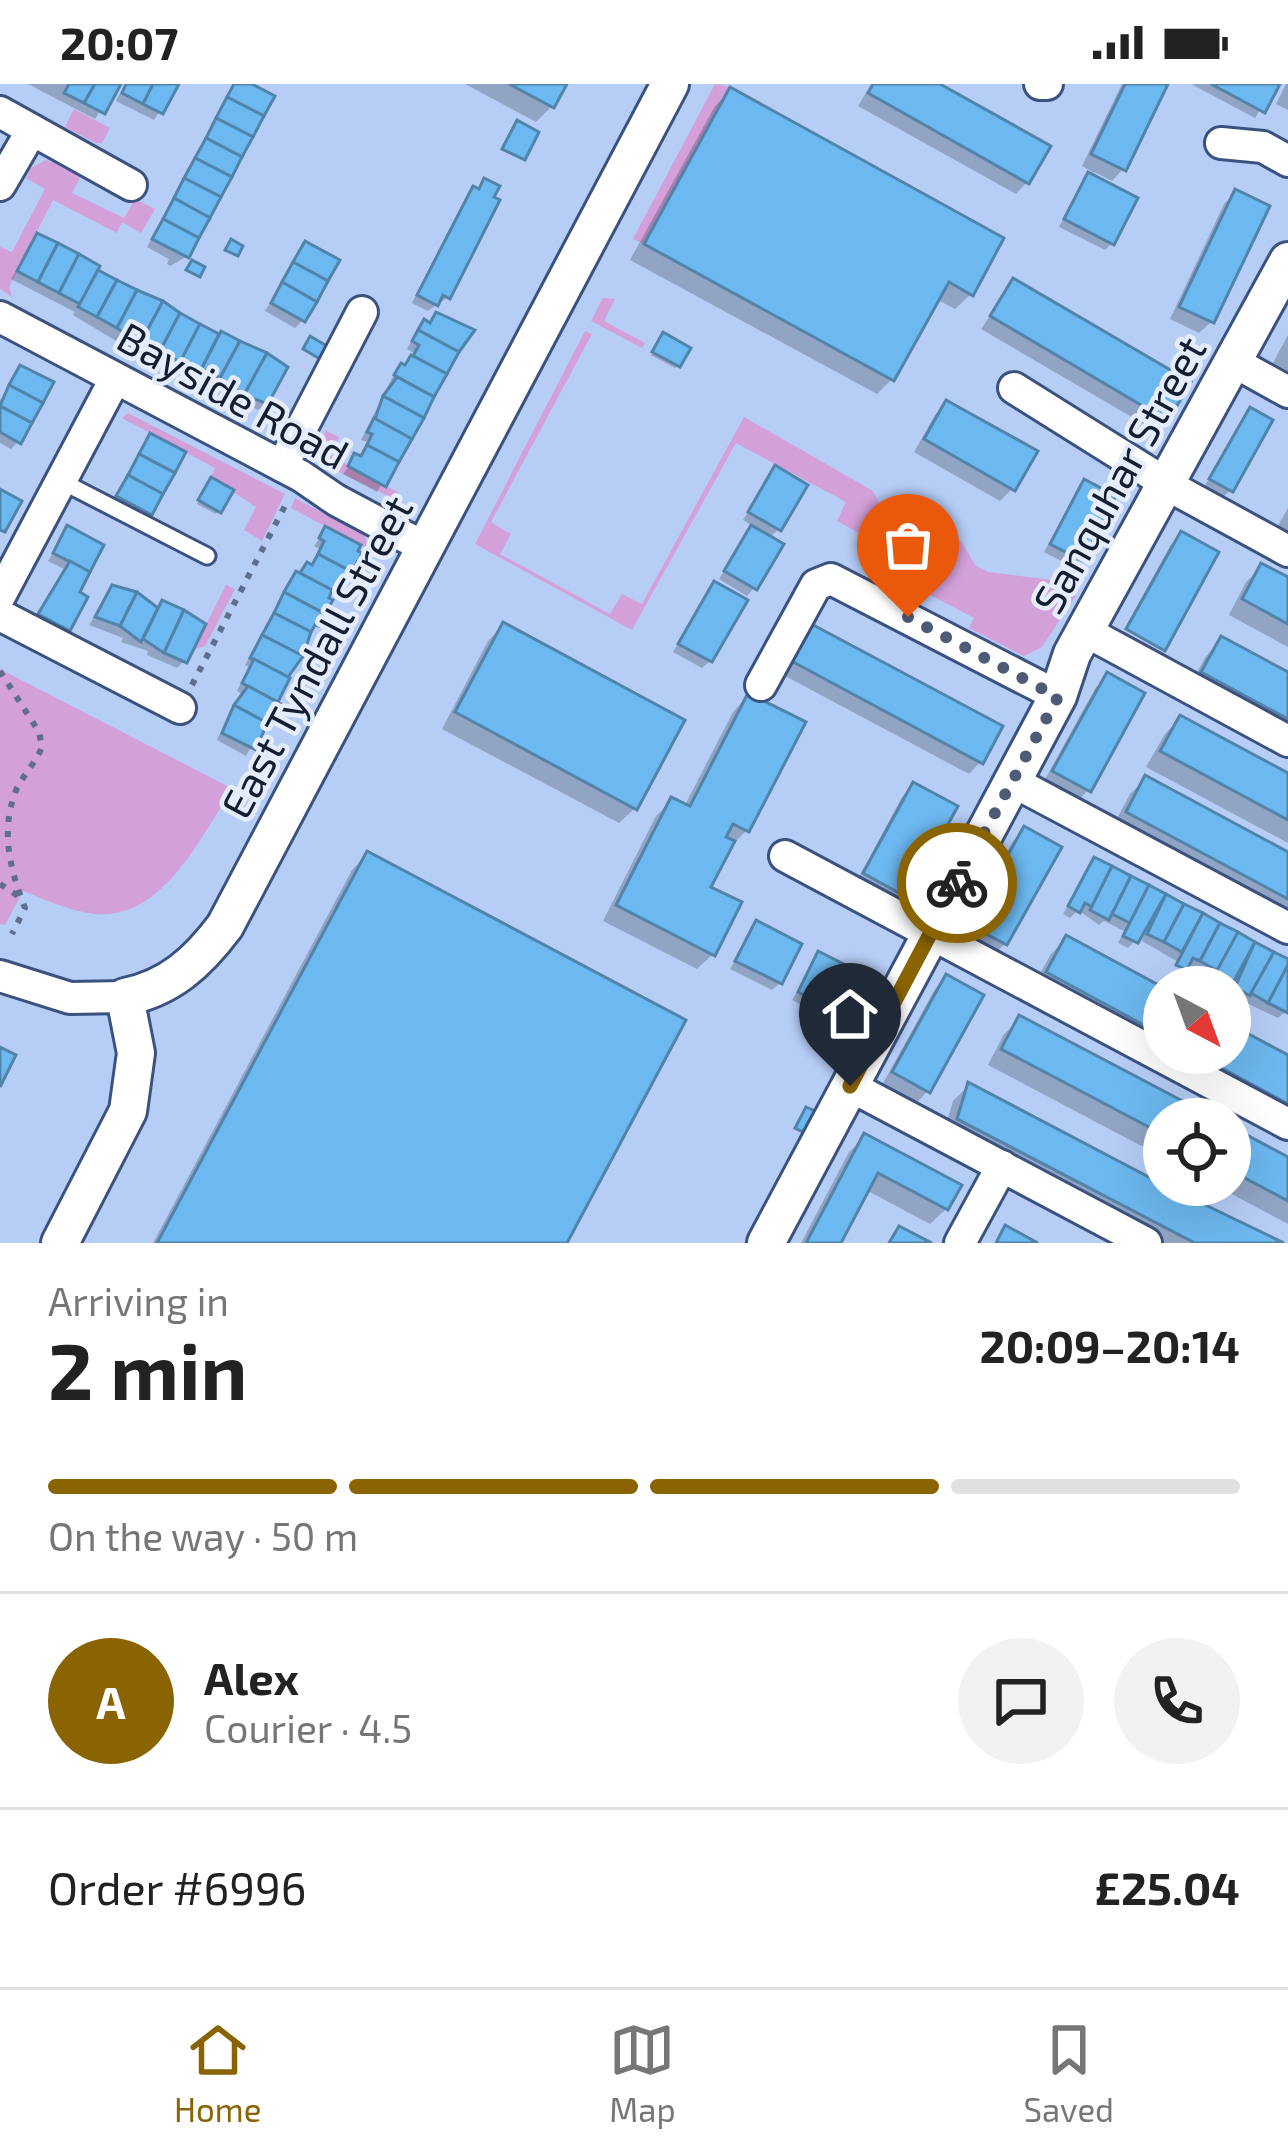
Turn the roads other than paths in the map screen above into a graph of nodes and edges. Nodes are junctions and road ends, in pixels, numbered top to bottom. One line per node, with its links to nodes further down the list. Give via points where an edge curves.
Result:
1 (670, 84): 18 (street, East Tyndall Street)
2 (0, 112): 3 (street)
3 (32, 130): 6 (street); 7 (street)
4 (1221, 143): 5 (street, via 1263,147)
5 (1288, 161)
6 (0, 185)
7 (131, 185)
8 (1288, 261): 11 (street, Sanquhar Street)
9 (362, 312): 15 (street)
10 (0, 317): 12 (street, Bayside Road)
11 (1234, 362): 14 (street); 17 (street, Sanquhar Street)
12 (115, 379): 15 (street, Bayside Road); 16 (street)
13 (1014, 388): 17 (street)
14 (1288, 392)
15 (292, 471): 18 (street, Bayside Road)
16 (61, 481): 20 (lane); 21 (street)
17 (1167, 482): 19 (street); 23 (street, Sanquhar Street)
18 (425, 548): 33 (street, East Tyndall Street, via 225,926 174,979)
19 (1288, 551)
20 (207, 556)
21 (0, 596)
22 (0, 615): 26 (street)
23 (1085, 632): 25 (street, Sanquhar Street); 27 (street)
24 (761, 685): 25 (street, via 816,585 831,579)
25 (1058, 697): 28 (street, Sanquhar Street)
26 (180, 708)
27 (1288, 741)
28 (1012, 781): 30 (street); 31 (street, Sanquhar Street)
29 (785, 856): 31 (street)
30 (1288, 928)
31 (930, 934): 34 (street, Sanquhar Street); 35 (street)
32 (0, 976): 33 (street, via 70,998)
33 (125, 997): 37 (street, via 136,1053 128,1111)
34 (850, 1086): 36 (street); 38 (street, Sanquhar Street)
35 (1288, 1124)
36 (1003, 1166): 39 (street); 40 (street)
37 (60, 1243)
38 (766, 1243)
39 (961, 1243)
40 (1146, 1243)

